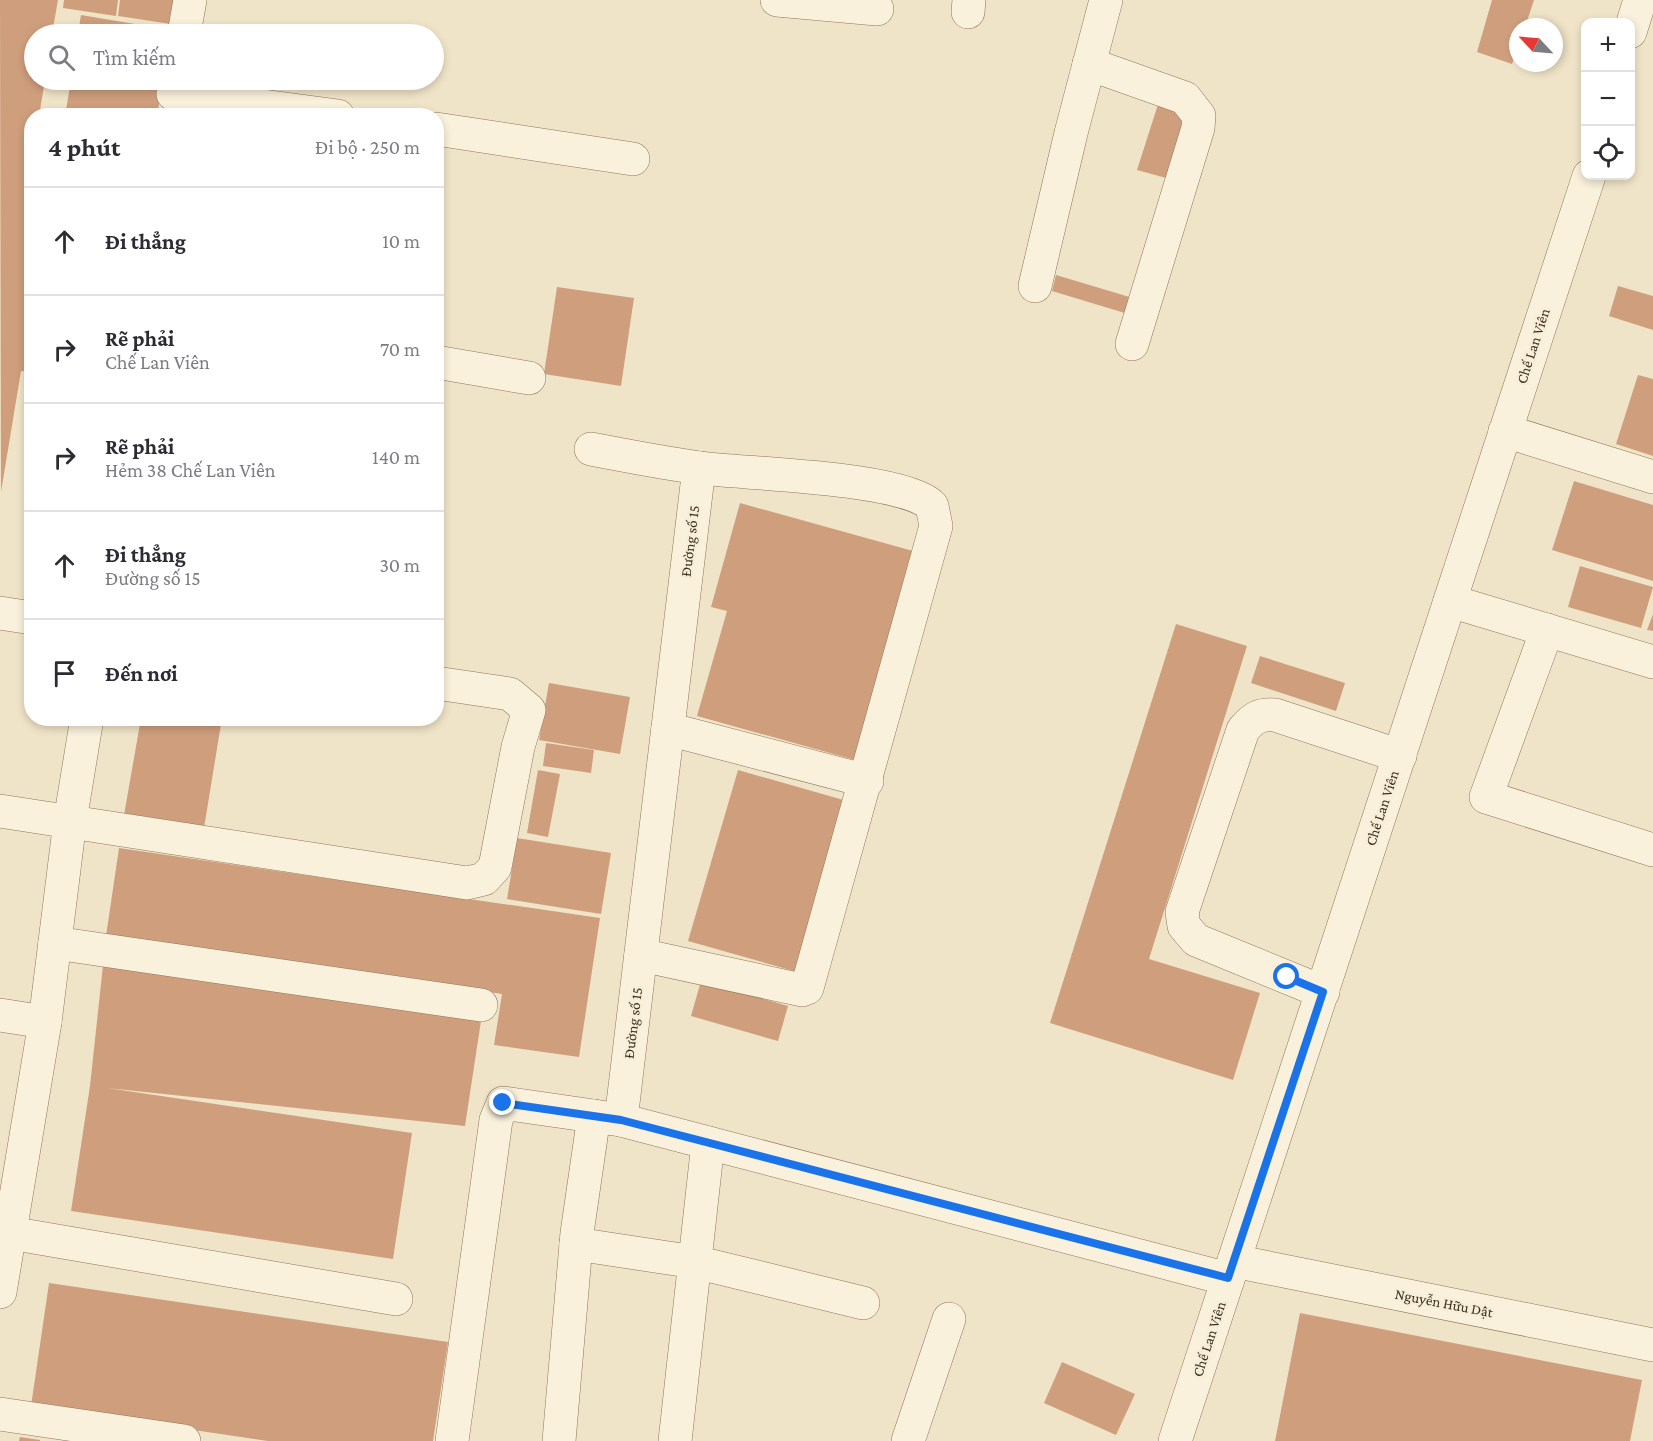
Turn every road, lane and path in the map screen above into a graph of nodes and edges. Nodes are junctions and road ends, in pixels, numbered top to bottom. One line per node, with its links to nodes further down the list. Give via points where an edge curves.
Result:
1 (190, 0): 7 (street)
2 (777, 0): 5 (street)
3 (1106, 0): 8 (street)
4 (1640, 0): 6 (street)
5 (877, 9)
6 (1634, 18)
7 (186, 24)
8 (1089, 64): 14 (street); 15 (street, via 1185,98 1198,116 1198,128)
9 (173, 96): 10 (street)
10 (272, 108)
11 (444, 130): 12 (street)
12 (633, 159)
13 (1588, 180): 18 (street, Chế Lan Viên)
14 (1035, 286)
15 (1132, 344)
16 (444, 363): 17 (street)
17 (529, 378)
18 (1506, 431): 21 (street); 22 (street, Chế Lan Viên)
19 (591, 449): 20 (street)
20 (699, 468): 29 (street, Đường số 15); 31 (street, via 877,485 912,492 932,506 936,526)
21 (1653, 477)
22 (1450, 601): 25 (street); 30 (street, Chế Lan Viên)
23 (0, 613): 24 (street)
24 (24, 617)
25 (1547, 630): 26 (street); 34 (street, via 1486,797)
26 (1653, 662)
27 (444, 684): 33 (street, via 510,694 529,710 495,867 484,879 467,883)
28 (86, 726): 33 (street)
29 (668, 729): 31 (street); 36 (street, Đường số 15)
30 (1400, 756): 37 (street, Chế Lan Viên); 37 (street, via 1275,715 1252,718 1243,730 1182,912 1184,926 1196,940)
31 (867, 781): 36 (street, via 807,988)
32 (0, 811): 33 (street)
33 (70, 821): 35 (street)
34 (1653, 850)
35 (55, 943): 38 (street); 40 (street)
36 (641, 955): 41 (street, Đường số 15)
37 (1323, 992): 46 (street, Chế Lan Viên)
38 (481, 1005)
39 (0, 1016): 40 (street)
40 (45, 1022): 43 (street)
41 (608, 1118): 42 (street, Nguyễn Hữu Dật); 44 (street, Đường số 15); 54 (street, via 503,1103 496,1120)
42 (708, 1143): 45 (street); 46 (street, Nguyễn Hữu Dật)
43 (10, 1233): 47 (street); 48 (street)
44 (576, 1244): 45 (street); 55 (street, Đường số 15)
45 (695, 1262): 49 (street); 56 (street)
46 (1231, 1270): 51 (street, Nguyễn Hữu Dật); 58 (street, Chế Lan Viên)
47 (0, 1292)
48 (396, 1299)
49 (863, 1303)
50 (949, 1319): 57 (street)
51 (1653, 1345)
52 (0, 1414): 53 (street)
53 (184, 1441)
54 (452, 1441)
55 (559, 1441)
56 (675, 1441)
57 (908, 1441)
58 (1175, 1441)

